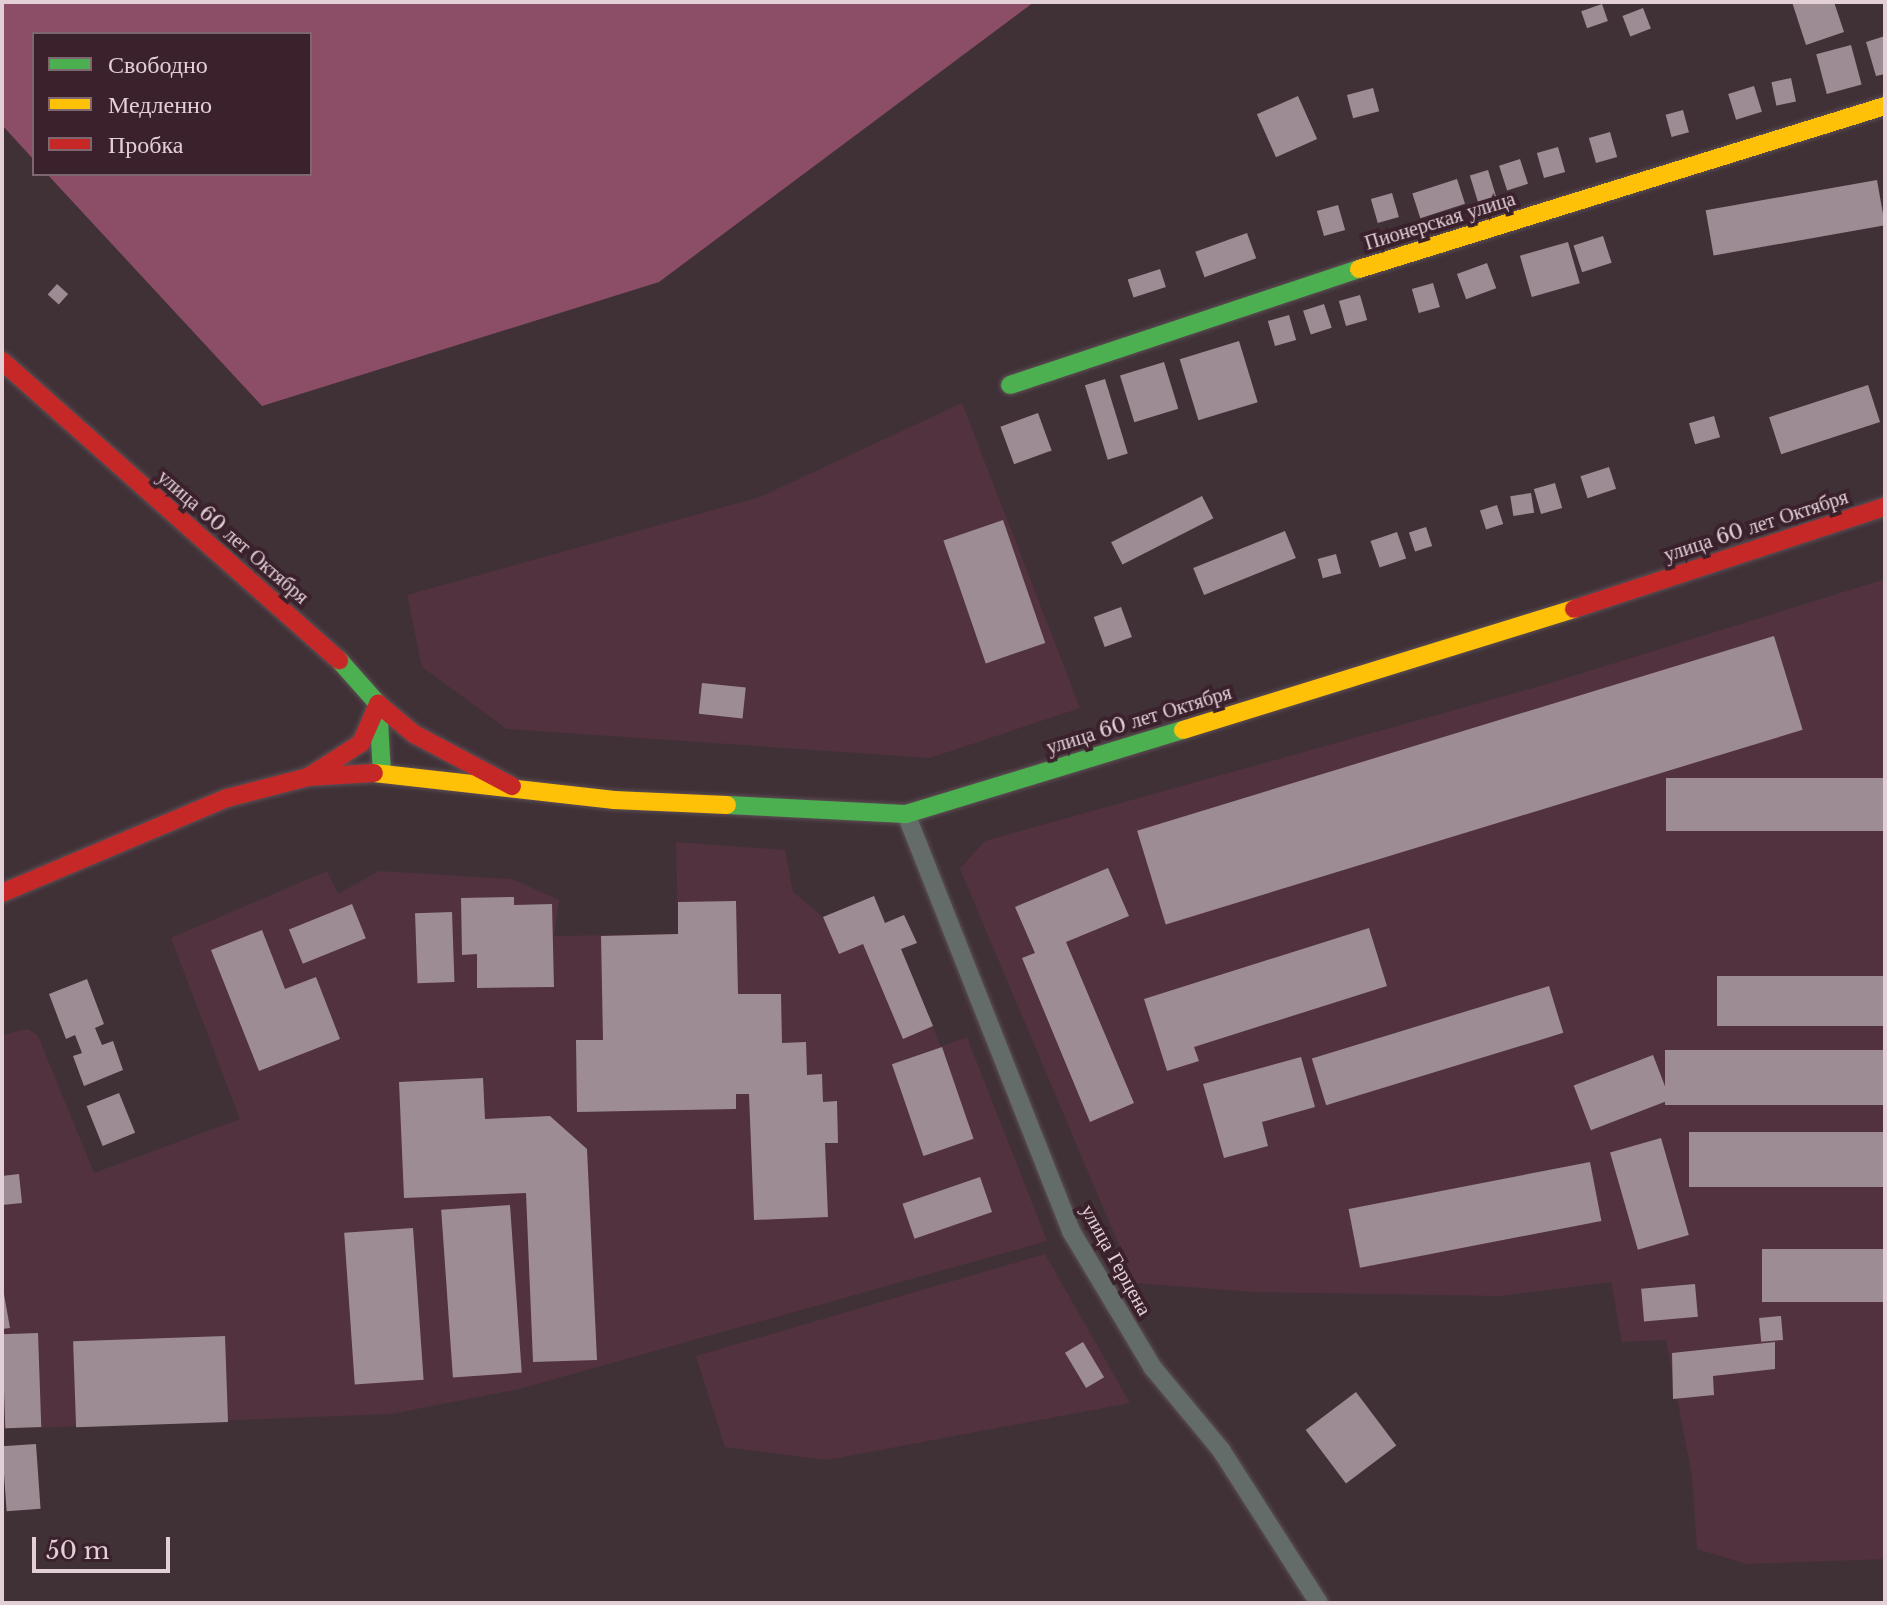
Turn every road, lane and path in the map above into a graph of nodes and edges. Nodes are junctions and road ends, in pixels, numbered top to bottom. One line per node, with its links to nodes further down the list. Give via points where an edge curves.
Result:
1 (1885, 106): 3 (main road, Пионерская улица, via 1376,263)
2 (2, 361): 5 (main road, улица 60 лет Октября, via 307,630)
3 (1010, 385)
4 (1885, 507): 9 (main road, улица 60 лет Октября, via 1489,637)
5 (378, 704): 6 (main road); 7 (main road, via 361,743); 8 (main road, улица 60 лет Октября, via 414,734)
6 (382, 773): 7 (main road, улица 60 лет Октября); 8 (main road, улица 60 лет Октября)
7 (308, 777): 10 (main road, улица 60 лет Октября, via 227,798)
8 (516, 789): 9 (main road, улица 60 лет Октября, via 614,800)
9 (906, 814): 11 (street, улица Герцена, via 1071,1231 1153,1368 1221,1450)
10 (2, 893)
11 (1319, 1603)

